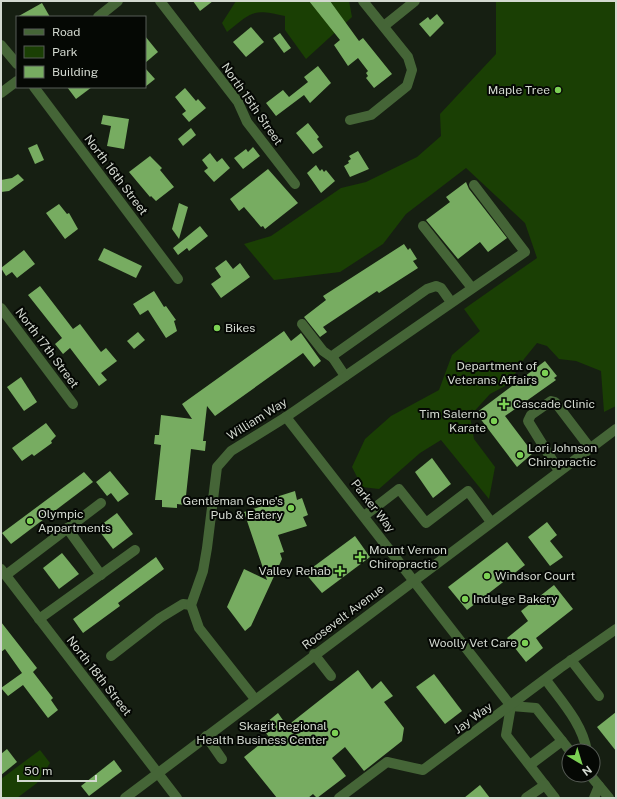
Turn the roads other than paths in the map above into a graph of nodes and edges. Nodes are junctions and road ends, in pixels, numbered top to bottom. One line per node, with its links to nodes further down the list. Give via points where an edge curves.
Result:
1 (118, 1): 5 (street)
2 (160, 1): 13 (street, North 15th Street, via 238,102 247,122)
3 (363, 1): 6 (street)
4 (415, 1): 6 (street)
5 (99, 16)
6 (384, 26): 12 (street, via 408,57 412,70 407,86 371,115)
7 (1, 45): 8 (street)
8 (16, 63)
9 (16, 82): 11 (street)
10 (35, 88): 16 (street, North 16th Street)
11 (1, 93)
12 (350, 120)
13 (294, 184)
14 (474, 185): 17 (street, William Way, via 525,252)
15 (423, 226): 17 (street)
16 (178, 279)
17 (472, 288): 18 (street, William Way)
18 (451, 302): 21 (street, via 441,288 432,286 344,347); 22 (street, William Way)
19 (1, 308): 23 (street, North 17th Street)
20 (302, 324): 21 (street, via 323,351)
21 (333, 358): 22 (street)
22 (345, 376): 24 (street, William Way)
23 (73, 404)
24 (286, 417): 29 (street, Parker Way); 36 (street, William Way, via 231,451 217,467 203,571)
25 (616, 429): 26 (street, Roosevelt Avenue)
26 (590, 448): 27 (street, Roosevelt Avenue); 27 (street, via 555,402 551,401 531,415 528,421 532,429)
27 (559, 470): 30 (street, Roosevelt Avenue)
28 (101, 503): 31 (street)
29 (364, 516): 30 (street, via 399,489 426,523 468,492); 35 (street, Parker Way)
30 (491, 522): 35 (street, Roosevelt Avenue)
31 (67, 528): 33 (street); 34 (street)
32 (135, 550): 34 (street)
33 (3, 572): 37 (street, North 18th Street)
34 (101, 576): 37 (street)
35 (414, 579): 39 (street, Roosevelt Avenue); 46 (street, Parker Way)
36 (191, 605): 40 (street, via 183,604 160,618); 45 (street, via 199,628)
37 (39, 619): 52 (street, North 18th Street)
38 (616, 629): 41 (street, Jay Way)
39 (314, 654): 42 (street); 45 (street, Roosevelt Avenue)
40 (111, 656)
41 (571, 660): 43 (street, Jay Way); 44 (street)
42 (331, 676)
43 (546, 680): 46 (street, Jay Way); 49 (street, via 576,721)
44 (599, 696)
45 (255, 700): 47 (street, Roosevelt Avenue)
46 (512, 706): 48 (street, via 536,708); 51 (street, via 506,734); 58 (street, Jay Way, via 423,770 388,762)
47 (206, 736): 50 (street); 52 (street, Roosevelt Avenue)
48 (562, 741): 51 (street)
49 (585, 743)
50 (222, 759)
51 (530, 766): 54 (street)
52 (158, 773): 56 (street, Roosevelt Avenue); 57 (street, North 18th Street)
53 (597, 783): 55 (street)
54 (545, 785): 59 (street); 60 (street)
55 (600, 786): 61 (street); 62 (street)
56 (125, 798)
57 (177, 798)
58 (339, 798)
59 (526, 798)
60 (555, 798)
61 (594, 798)
62 (609, 798)

